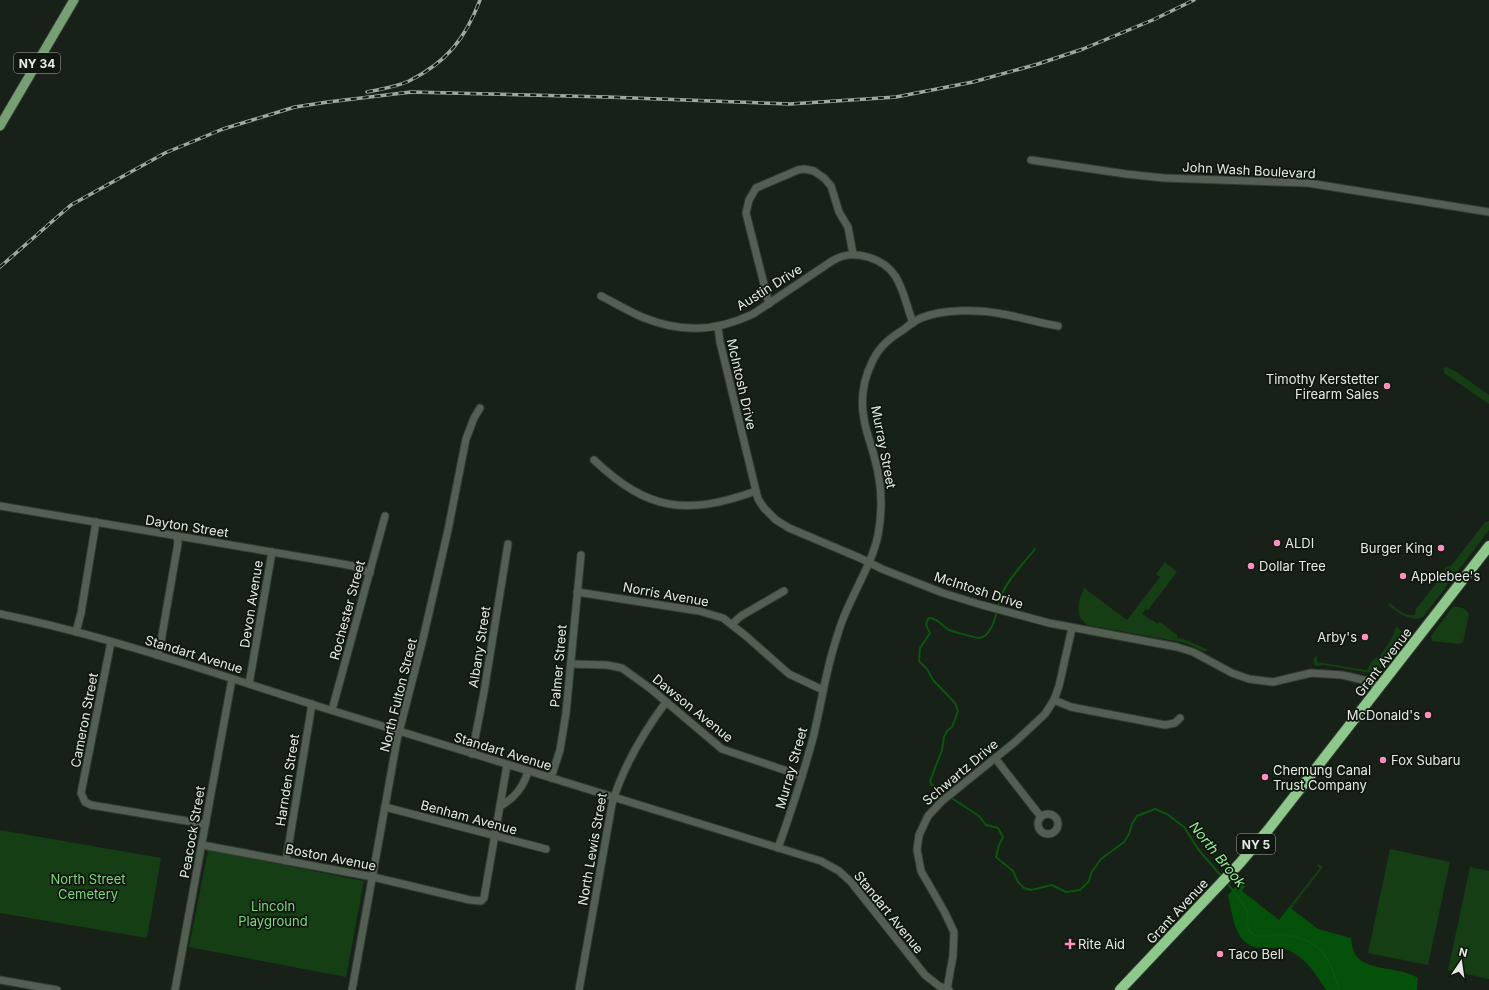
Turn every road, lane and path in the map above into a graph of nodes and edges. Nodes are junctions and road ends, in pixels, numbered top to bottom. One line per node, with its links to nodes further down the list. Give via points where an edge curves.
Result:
1 (74, 0): 2 (main road, NY 34)
2 (0, 126)
3 (1031, 160): 4 (street, John Wash Boulevard, via 1164,178 1308,183)
4 (1489, 212)
5 (853, 254): 7 (street, Austin Drive, via 832,261); 7 (street, via 848,227 839,212 831,186 814,171 801,170 756,188 749,200 746,213); 8 (street, via 883,263 896,275)
6 (601, 296): 10 (street, Austin Drive, via 641,317 671,327)
7 (769, 304): 10 (street, Austin Drive, via 741,320)
8 (913, 322): 9 (street, Murray Street, via 936,313 990,312); 22 (street, Murray Street, via 879,349 870,366 863,390 863,418 875,460 882,499 878,537)
9 (1058, 326)
10 (718, 327): 13 (street, McIntosh Drive)
11 (480, 408): 42 (street, North Fulton Street, via 466,439 423,639)
12 (594, 460): 13 (street, via 631,490 664,503 682,506 707,505)
13 (756, 491): 22 (street, McIntosh Drive, via 764,508 776,520)
14 (0, 506): 16 (street, Dayton Street)
15 (385, 516): 23 (street, Rochester Street)
16 (96, 522): 17 (street, Dayton Street); 29 (street)
17 (177, 536): 20 (street, Dayton Street); 31 (street, via 178,543)
18 (508, 544): 43 (street, Albany Street)
19 (1489, 547): 35 (highway, Grant Avenue / NY 5)
20 (272, 552): 23 (street, Dayton Street, via 337,563); 34 (street, Devon Avenue)
21 (581, 555): 25 (street, Palmer Street)
22 (868, 563): 28 (street, McIntosh Drive, via 982,606); 36 (street, Murray Street, via 841,625)
23 (370, 573): 40 (street, Rochester Street)
24 (784, 591): 27 (street)
25 (577, 592): 27 (street, Norris Avenue, via 699,611 723,618); 32 (street, Palmer Street)
26 (0, 614): 29 (street, Standart Avenue)
27 (732, 624): 36 (street, Norris Avenue, via 789,674)
28 (1072, 628): 35 (street, McIntosh Drive, via 1177,647 1193,652 1232,674 1249,680 1273,682 1311,673 1342,675); 37 (street, Schwartz Drive, via 1060,686)
29 (76, 632): 30 (street, Standart Avenue)
30 (111, 642): 31 (street, Standart Avenue); 53 (street, Cameron Street, via 82,793 85,802)
31 (157, 655): 33 (street, Standart Avenue)
32 (571, 664): 38 (street, Dawson Avenue, via 622,668); 48 (street, Palmer Street, via 562,738)
33 (232, 679): 34 (street, Standart Avenue); 53 (street, Peacock Street)
34 (250, 684): 39 (street, Standart Avenue)
35 (1380, 687): 66 (highway, Grant Avenue / NY 5, via 1240,863)
36 (823, 690): 47 (street, Murray Street)
37 (1054, 700): 41 (street, via 1071,707 1165,725 1175,723); 44 (street, Schwartz Drive, via 1036,724)
38 (666, 702): 47 (street, Dawson Avenue, via 722,749); 49 (street, North Lewis Street, via 635,748)
39 (312, 704): 40 (street, Standart Avenue); 58 (street, Harnden Street)
40 (332, 710): 42 (street, Standart Avenue)
41 (1180, 718)
42 (399, 730): 43 (street, Standart Avenue); 51 (street, North Fulton Street)
43 (472, 754): 45 (street, Standart Avenue)
44 (995, 758): 52 (street); 65 (street, Schwartz Drive, via 938,804 925,820 919,835 917,850 921,871 944,911 954,936)
45 (508, 765): 46 (street, Standart Avenue); 50 (street)
46 (528, 771): 48 (street, Standart Avenue); 50 (street, via 523,785)
47 (802, 776): 56 (street, Murray Street)
48 (551, 778): 49 (street, Standart Avenue)
49 (614, 797): 56 (street, Standart Avenue); 64 (street, North Lewis Street)
50 (500, 806): 54 (street)
51 (385, 807): 54 (street, Benham Avenue); 59 (street, North Fulton Street)
52 (1041, 817)
53 (205, 824): 55 (street, Peacock Street)
54 (495, 836): 57 (street, Benham Avenue); 59 (street, Boston Avenue, via 481,901)
55 (202, 845): 58 (street, Boston Avenue); 62 (street, Peacock Street)
56 (778, 848): 65 (street, Standart Avenue, via 821,861 839,871 916,966 933,983)
57 (546, 849)
58 (286, 861): 59 (street, Boston Avenue)
59 (373, 877): 63 (street, North Fulton Street)
60 (0, 980): 61 (street)
61 (57, 990)
62 (175, 990)
63 (352, 990)
64 (579, 990)
65 (948, 990)
66 (1120, 990)

